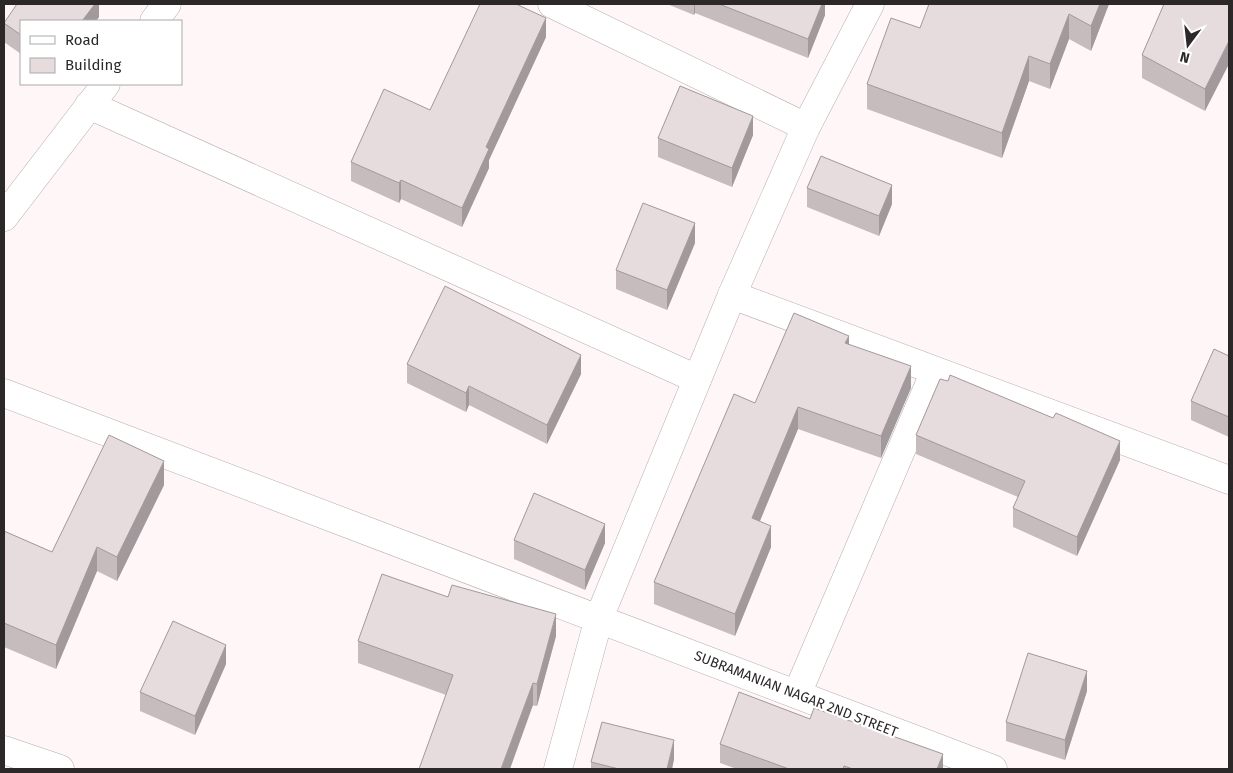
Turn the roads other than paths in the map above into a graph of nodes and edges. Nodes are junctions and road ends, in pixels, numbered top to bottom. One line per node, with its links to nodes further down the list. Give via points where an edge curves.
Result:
1 (167, 4): 4 (street)
2 (552, 4): 7 (street)
3 (870, 4): 7 (street)
4 (155, 20)
5 (105, 85): 6 (street)
6 (89, 105): 8 (street); 11 (street)
7 (806, 127): 9 (street)
8 (4, 217)
9 (732, 295): 10 (street); 11 (street)
10 (935, 370): 13 (street); 15 (street)
11 (697, 379): 14 (street)
12 (4, 393): 14 (street, SUBRAMANIAN NAGAR 2ND STREET)
13 (1229, 480)
14 (599, 618): 15 (street, SUBRAMANIAN NAGAR 2ND STREET); 18 (street)
15 (797, 694): 19 (street, SUBRAMANIAN NAGAR 2ND STREET)
16 (7, 757): 17 (street)
17 (60, 769)
18 (558, 769)
19 (993, 769)

